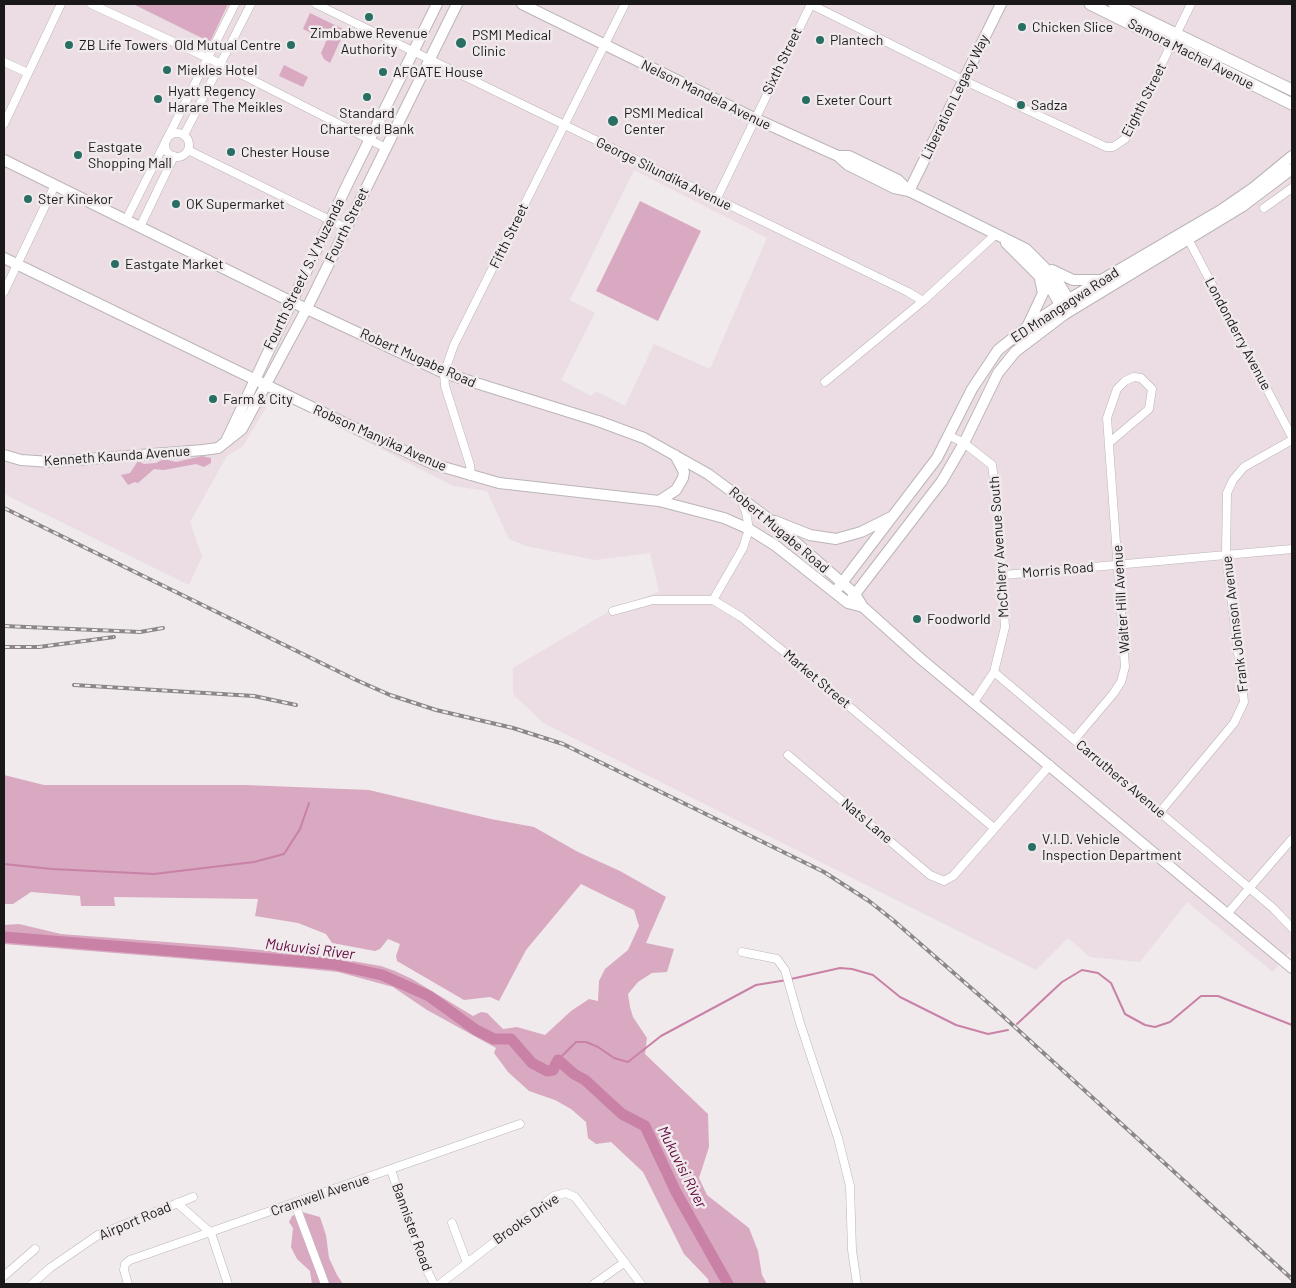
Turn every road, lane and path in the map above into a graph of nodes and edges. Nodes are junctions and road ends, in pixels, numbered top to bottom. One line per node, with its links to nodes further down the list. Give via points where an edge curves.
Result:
1 (60, 4): 22 (street)
2 (91, 4): 18 (street)
3 (235, 4): 18 (street)
4 (251, 4): 21 (street)
5 (316, 4): 17 (street, George Silundika Avenue)
6 (437, 4): 17 (main road, Fourth Street/ S.V Muzenda)
7 (457, 4): 19 (main road, Fourth Street)
8 (522, 4): 16 (main road, Nelson Mandela Avenue)
9 (625, 4): 16 (street, Fifth Street)
10 (810, 4): 23 (street); 26 (street, Sixth Street)
11 (1001, 4): 23 (main road, Liberation Legacy Way)
12 (1090, 4): 15 (highway, Samora Machel Avenue)
13 (1114, 4): 15 (highway, Samora Machel Avenue)
14 (1191, 4): 15 (street, Eighth Street)
15 (1174, 39): 23 (street, Eighth Street, via 1125,139 1113,147 1106,147); 24 (highway, Samora Machel Avenue); 25 (highway, Samora Machel Avenue)
16 (603, 45): 26 (main road, Nelson Mandela Avenue); 28 (street, Fifth Street)
17 (413, 52): 19 (street, George Silundika Avenue); 31 (main road, Fourth Street/ S.V Muzenda)
18 (206, 57): 21 (street); 30 (street)
19 (429, 60): 28 (street, George Silundika Avenue); 32 (main road, Fourth Street)
20 (4, 62): 22 (street)
21 (221, 64): 29 (street); 31 (street)
22 (28, 73): 27 (street)
23 (963, 80): 40 (main road, Liberation Legacy Way)
24 (1291, 89)
25 (1292, 104)
26 (754, 118): 40 (main road, Nelson Mandela Avenue, via 838,156 849,156 898,180); 41 (street, Sixth Street)
27 (4, 124)
28 (564, 125): 41 (street, George Silundika Avenue); 60 (street, Fifth Street, via 454,345)
29 (184, 134): 30 (street, via 172,133); 33 (street, via 189,141)
30 (166, 139): 34 (street, via 167,152); 43 (street)
31 (370, 140): 32 (street); 44 (main road, Fourth Street/ S.V Muzenda)
32 (386, 148): 46 (main road, Fourth Street)
33 (188, 150): 34 (street, via 182,156); 44 (street)
34 (174, 156): 45 (street)
35 (1292, 156): 48 (main road, ED Mnangagwa Road)
36 (4, 160): 38 (main road, Robert Mugabe Road)
37 (1292, 169): 48 (main road, ED Mnangagwa Road, via 1243,206)
38 (55, 185): 43 (main road, Robert Mugabe Road); 50 (street)
39 (1292, 188): 42 (street)
40 (909, 191): 47 (main road, Nelson Mandela Avenue)
41 (716, 200): 55 (street, George Silundika Avenue)
42 (1264, 208)
43 (126, 220): 45 (main road, Robert Mugabe Road)
44 (330, 221): 46 (street); 56 (main road, Fourth Street/ S.V Muzenda)
45 (140, 227): 56 (main road, Robert Mugabe Road)
46 (346, 228): 58 (main road, Fourth Street)
47 (996, 234): 51 (main road, Nelson Mandela Avenue, via 1026,249); 52 (main road, Nelson Mandela Avenue); 55 (street)
48 (1186, 235): 53 (main road, ED Mnangagwa Road); 57 (main road, ED Mnangagwa Road); 66 (street, Londonderry Avenue)
49 (4, 258): 50 (main road, Robson Manyika Avenue)
50 (17, 264): 54 (street); 61 (main road, Robson Manyika Avenue)
51 (1045, 266): 53 (main road, via 1073,280); 57 (main road, Nelson Mandela Avenue)
52 (1039, 275): 57 (main road, Nelson Mandela Avenue); 59 (main road, via 1043,293)
53 (1102, 280): 57 (main road, ED Mnangagwa Road)
54 (4, 292)
55 (923, 301): 62 (street)
56 (292, 302): 58 (main road, Robert Mugabe Road); 61 (main road, Fourth Street/ S.V Muzenda)
57 (1067, 306): 59 (main road, ED Mnangagwa Road); 68 (main road, ED Mnangagwa Road, via 1006,362)
58 (307, 308): 60 (main road, Robert Mugabe Road); 63 (main road, Fourth Street)
59 (1028, 326): 64 (main road, ED Mnangagwa Road, via 998,350 986,366)
60 (444, 373): 69 (main road, Robert Mugabe Road, via 598,421); 71 (street)
61 (254, 379): 63 (main road, Robson Manyika Avenue); 65 (main road, Fourth Street/ S.V Muzenda)
62 (825, 382)
63 (266, 385): 65 (main road, Fourth Street, via 242,429); 71 (main road, Robson Manyika Avenue, via 433,464)
64 (950, 436): 68 (street, McChlery Avenue South); 74 (main road, ED Mnangagwa Road, via 938,458)
65 (227, 439): 70 (main road, Kenneth Kaunda Avenue, via 218,448 72,461 36,462)
66 (1292, 439): 78 (street, Frank Johnson Avenue, via 1244,467 1233,480 1227,494)
67 (1110, 442): 67 (street, Walter Hill Avenue, via 1107,418 1117,389 1125,381 1141,378 1152,389 1150,409); 79 (street, Walter Hill Avenue)
68 (964, 443): 80 (street, McChlery Avenue South, via 987,460 994,472); 83 (main road, ED Mnangagwa Road, via 942,481)
69 (675, 454): 72 (main road, Robert Mugabe Road); 73 (main road, via 683,478 676,490)
70 (4, 455)
71 (471, 476): 73 (main road, Robson Manyika Avenue, via 499,483)
72 (740, 498): 75 (main road, Robert Mugabe Road); 76 (street)
73 (659, 501): 76 (main road, Robson Manyika Avenue, via 708,513)
74 (894, 516): 75 (main road, via 861,532 836,539 810,535); 81 (main road, ED Mnangagwa Road)
75 (769, 519): 81 (main road, Robert Mugabe Road)
76 (749, 529): 82 (main road, Robson Manyika Avenue); 84 (street, via 743,548)
77 (1292, 549): 78 (street, Morris Road)
78 (1226, 554): 79 (street, Morris Road); 93 (street, Frank Johnson Avenue, via 1244,702 1234,723)
79 (1119, 564): 80 (street, Morris Road); 90 (street, Walter Hill Avenue, via 1125,667 1117,688)
80 (1004, 575): 88 (street, McChlery Avenue South, via 1005,627)
81 (842, 583): 82 (main road, ED Mnangagwa Road); 83 (main road, Robert Mugabe Road)
82 (835, 592): 85 (main road, Robson Manyika Avenue)
83 (855, 594): 85 (main road, ED Mnangagwa Road); 86 (main road, Robert Mugabe Road)
84 (713, 600): 87 (street, via 653,600); 94 (street, Market Street, via 741,617 788,655)
85 (848, 603): 86 (main road, Robert Mugabe Road)
86 (863, 607): 89 (main road, Robert Mugabe Road)
87 (613, 611)
88 (994, 672): 89 (street, McChlery Avenue South); 90 (street, Carruthers Avenue)
89 (974, 702): 92 (main road, Robert Mugabe Road)
90 (1075, 739): 93 (street, Carruthers Avenue)
91 (788, 756): 94 (street, Nats Lane, via 939,881 949,880)
92 (1050, 765): 94 (street); 97 (main road, Robert Mugabe Road)
93 (1160, 812): 96 (street, Carruthers Avenue)
94 (994, 828)
95 (1292, 839): 96 (street)
96 (1249, 889): 97 (street); 98 (street, Carruthers Avenue)
97 (1228, 914): 100 (main road, Robert Mugabe Road)
98 (1292, 928)
99 (742, 952): 120 (street, via 778,959 786,972 850,1186 852,1250)
100 (1292, 968)
101 (520, 1124): 102 (street, Cramwell Avenue)
102 (391, 1170): 105 (street, Cramwell Avenue); 116 (street, Bannister Road, via 418,1249)
103 (193, 1197): 104 (street, Airport Road)
104 (177, 1203): 107 (street); 112 (street, Airport Road, via 98,1235)
105 (295, 1204): 107 (street, Cramwell Avenue); 115 (street)
106 (452, 1223): 110 (street)
107 (211, 1233): 113 (street, Cramwell Avenue, via 130,1260 124,1270); 114 (street)
108 (35, 1249): 111 (street)
109 (625, 1262): 110 (street, Brooks Drive, via 575,1197 566,1193 554,1196); 118 (street); 119 (street, Brooks Drive)
110 (467, 1263): 117 (street, Brooks Drive)
111 (4, 1276)
112 (32, 1284)
113 (128, 1284)
114 (228, 1284)
115 (324, 1284)
116 (434, 1284)
117 (440, 1284)
118 (594, 1284)
119 (641, 1284)
120 (858, 1284)

